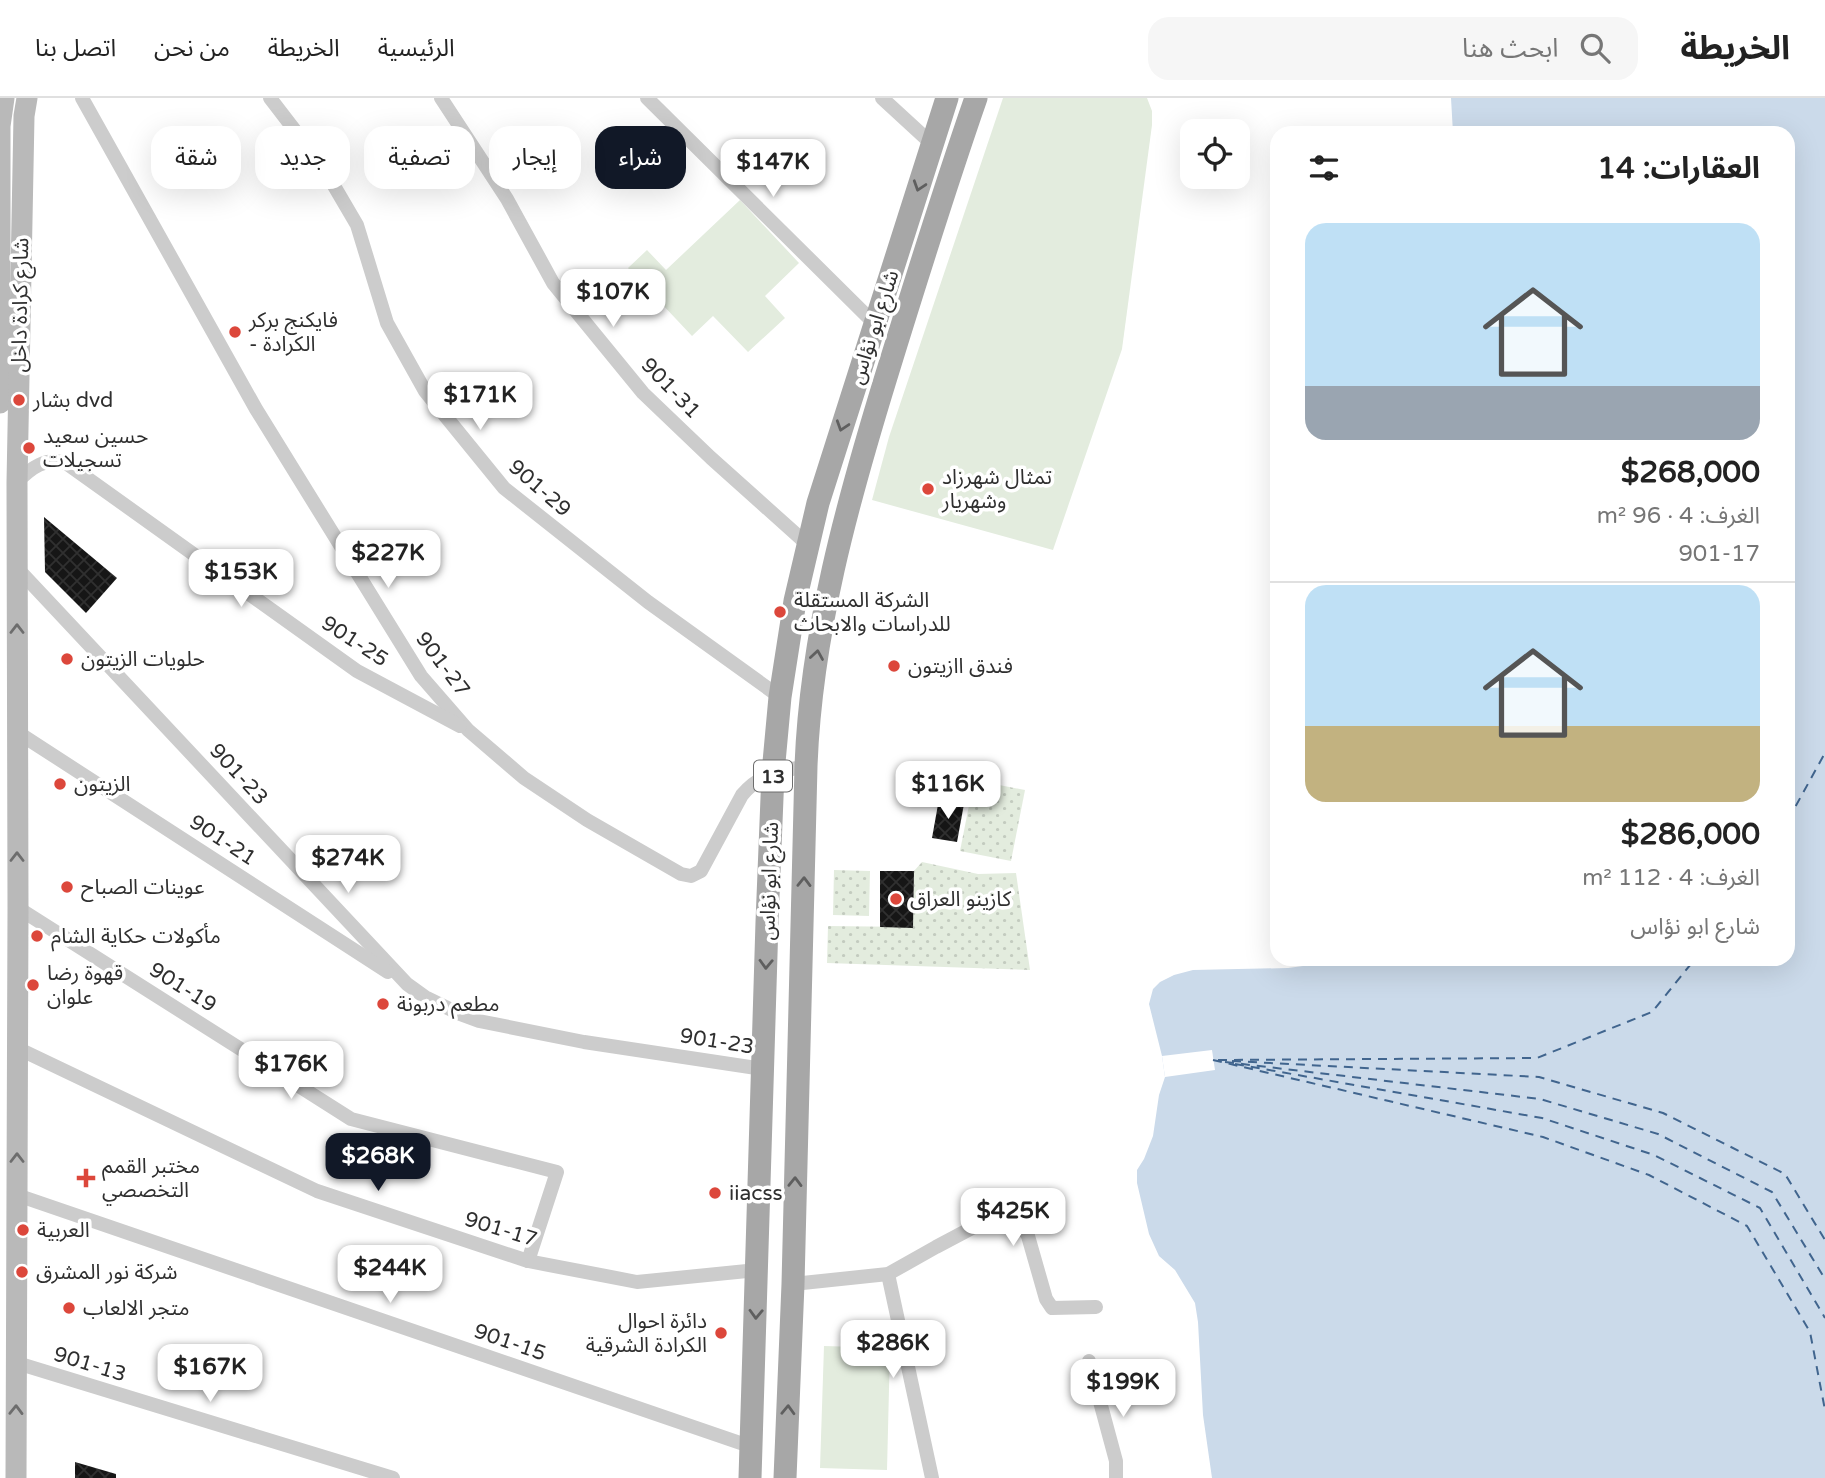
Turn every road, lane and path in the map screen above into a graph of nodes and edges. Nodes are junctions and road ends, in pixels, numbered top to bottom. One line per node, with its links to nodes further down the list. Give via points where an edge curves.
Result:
1 (4, 98): 10 (main road, شارع كرادة داخل)
2 (27, 98): 14 (main road, شارع كرادة داخل)
3 (82, 98): 18 (street, 901-27, via 256,409 421,676)
4 (270, 98): 17 (street, 901-29, via 323,167 357,225 387,323 425,391 504,488 648,602)
5 (441, 98): 15 (street, 901-31, via 507,199 553,283 643,393)
6 (647, 98): 12 (street)
7 (882, 98): 11 (street)
8 (947, 98): 11 (main road, شارع ابو نؤاس / 13)
9 (976, 98): 20 (main road, شارع ابو نؤاس / 13, one-way to 9, via 818,647 848,508)
10 (0, 126): 13 (main road, شارع كرادة داخل)
11 (932, 144): 12 (main road, شارع ابو نؤاس / 13, one-way to 12)
12 (875, 324): 15 (main road, شارع ابو نؤاس / 13, one-way to 15)
13 (0, 403)
14 (17, 482): 16 (main road, شارع كرادة داخل); 18 (street, 901-25, via 48,461 66,463 357,671)
15 (807, 544): 17 (main road, شارع ابو نؤاس / 13)
16 (17, 568): 19 (main road, شارع كرادة داخل, one-way to 16); 23 (street, 901-23)
17 (780, 697): 21 (main road, شارع ابو نؤاس / 13)
18 (468, 730): 21 (street, 901-27, via 524,778 576,813 691,876 701,871 742,794 750,784)
19 (17, 732): 22 (main road, شارع كرادة داخل, one-way to 19); 23 (street, 901-21)
20 (806, 766): 21 (street, 901-27); 30 (main road, شارع ابو نؤاس / 13, one-way to 20)
21 (773, 773): 25 (main road, شارع ابو نؤاس / 13, one-way to 25)
22 (18, 908): 24 (main road, شارع كرادة داخل); 27 (street, 901-19, via 351,1119 557,1172)
23 (407, 984): 25 (street, 901-23, via 479,1021)
24 (17, 1048): 26 (main road, شارع كرادة داخل, one-way to 24); 27 (street, 901-17, via 317,1191)
25 (764, 1069): 28 (main road, شارع ابو نؤاس / 13)
26 (17, 1195): 33 (main road, شارع كرادة داخل); 34 (street, 901-15)
27 (528, 1261): 28 (street, 901-17, via 637,1282)
28 (757, 1270): 34 (main road, شارع ابو نؤاس / 13, one-way to 34)
29 (888, 1274): 30 (street); 31 (street, via 987,1220 1011,1219 1019,1222 1028,1236 1045,1299 1052,1308); 39 (street)
30 (793, 1284): 38 (main road, شارع ابو نؤاس / 13, one-way to 30)
31 (1096, 1307)
32 (1089, 1361): 40 (street, via 1116,1461)
33 (17, 1363): 35 (main road, شارع كرادة داخل, one-way to 33); 36 (street, 901-13)
34 (752, 1447): 37 (main road, شارع ابو نؤاس / 13)
35 (16, 1478)
36 (393, 1478)
37 (750, 1478)
38 (785, 1478)
39 (932, 1478)
40 (1116, 1478)

